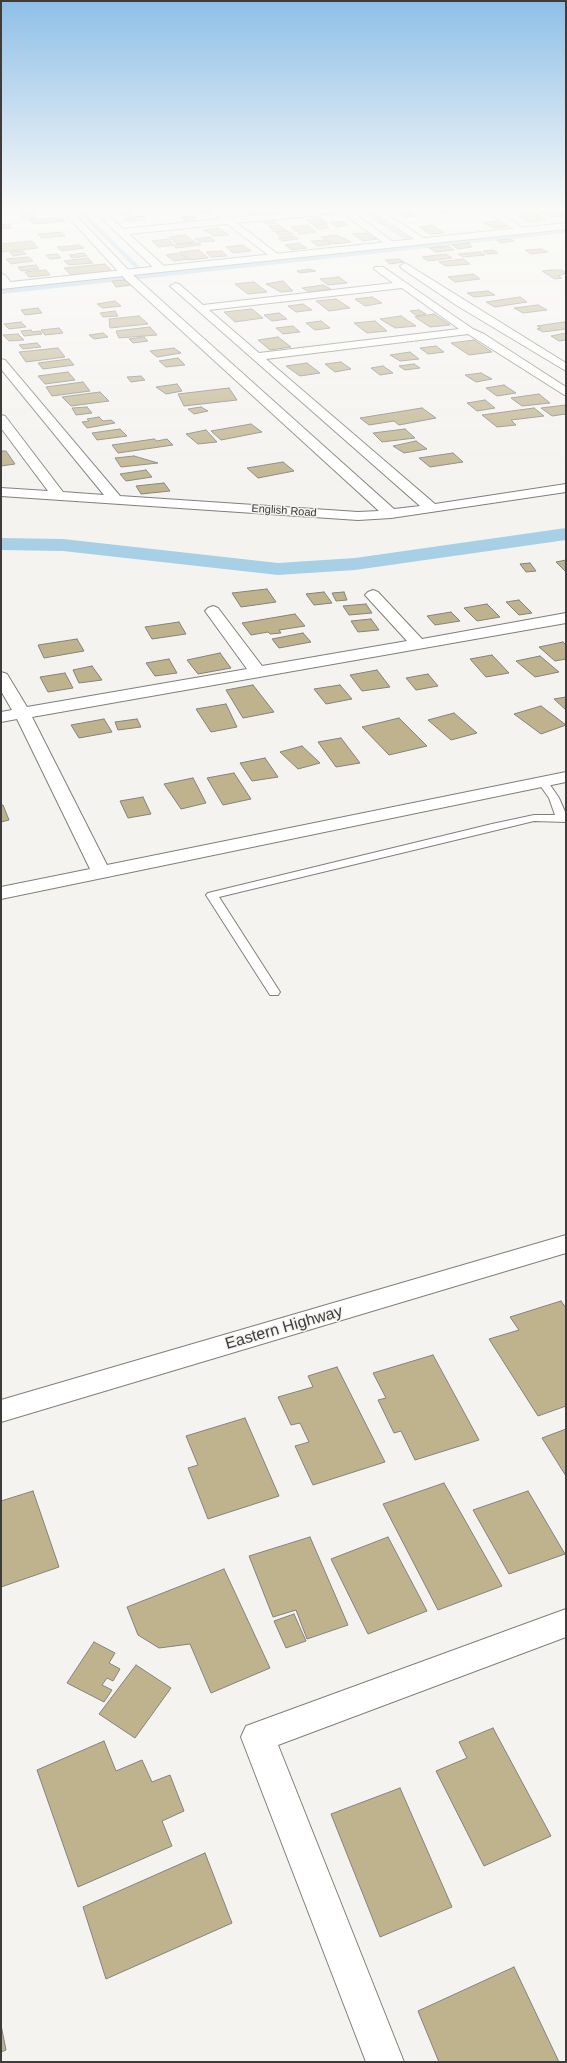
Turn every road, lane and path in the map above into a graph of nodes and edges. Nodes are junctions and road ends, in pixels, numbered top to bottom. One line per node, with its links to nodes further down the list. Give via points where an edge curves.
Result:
1 (160, 304): 18 (street)
2 (197, 304): 6 (street)
3 (234, 304): 6 (street)
4 (431, 304): 7 (street)
5 (462, 304): 10 (street)
6 (201, 308): 8 (street)
7 (469, 331): 8 (street); 11 (street)
8 (257, 357): 17 (street)
9 (1, 362): 16 (street)
10 (566, 368)
11 (566, 392)
12 (1, 419): 15 (street)
13 (566, 488): 17 (street, English Road)
14 (1, 492): 15 (street, English Road)
15 (58, 495): 16 (street, English Road)
16 (115, 499): 18 (street, English Road, via 358,516)
17 (431, 508): 18 (street, English Road)
18 (391, 514)
19 (373, 595): 22 (street)
20 (213, 611): 23 (street)
21 (566, 618): 22 (street)
22 (418, 644): 23 (street)
23 (258, 672): 25 (street)
24 (1, 677): 25 (street)
25 (22, 713): 26 (street); 30 (street)
26 (1, 717)
27 (566, 776): 28 (street)
28 (542, 781): 29 (lane); 30 (street)
29 (564, 818): 32 (lane, via 534,818 492,826 212,895)
30 (101, 872): 31 (street)
31 (1, 893)
32 (274, 992)
33 (566, 1244): 34 (street, Eastern Highway)
34 (1, 1411)
35 (566, 1623): 36 (street, via 258,1737)
36 (385, 2062)

